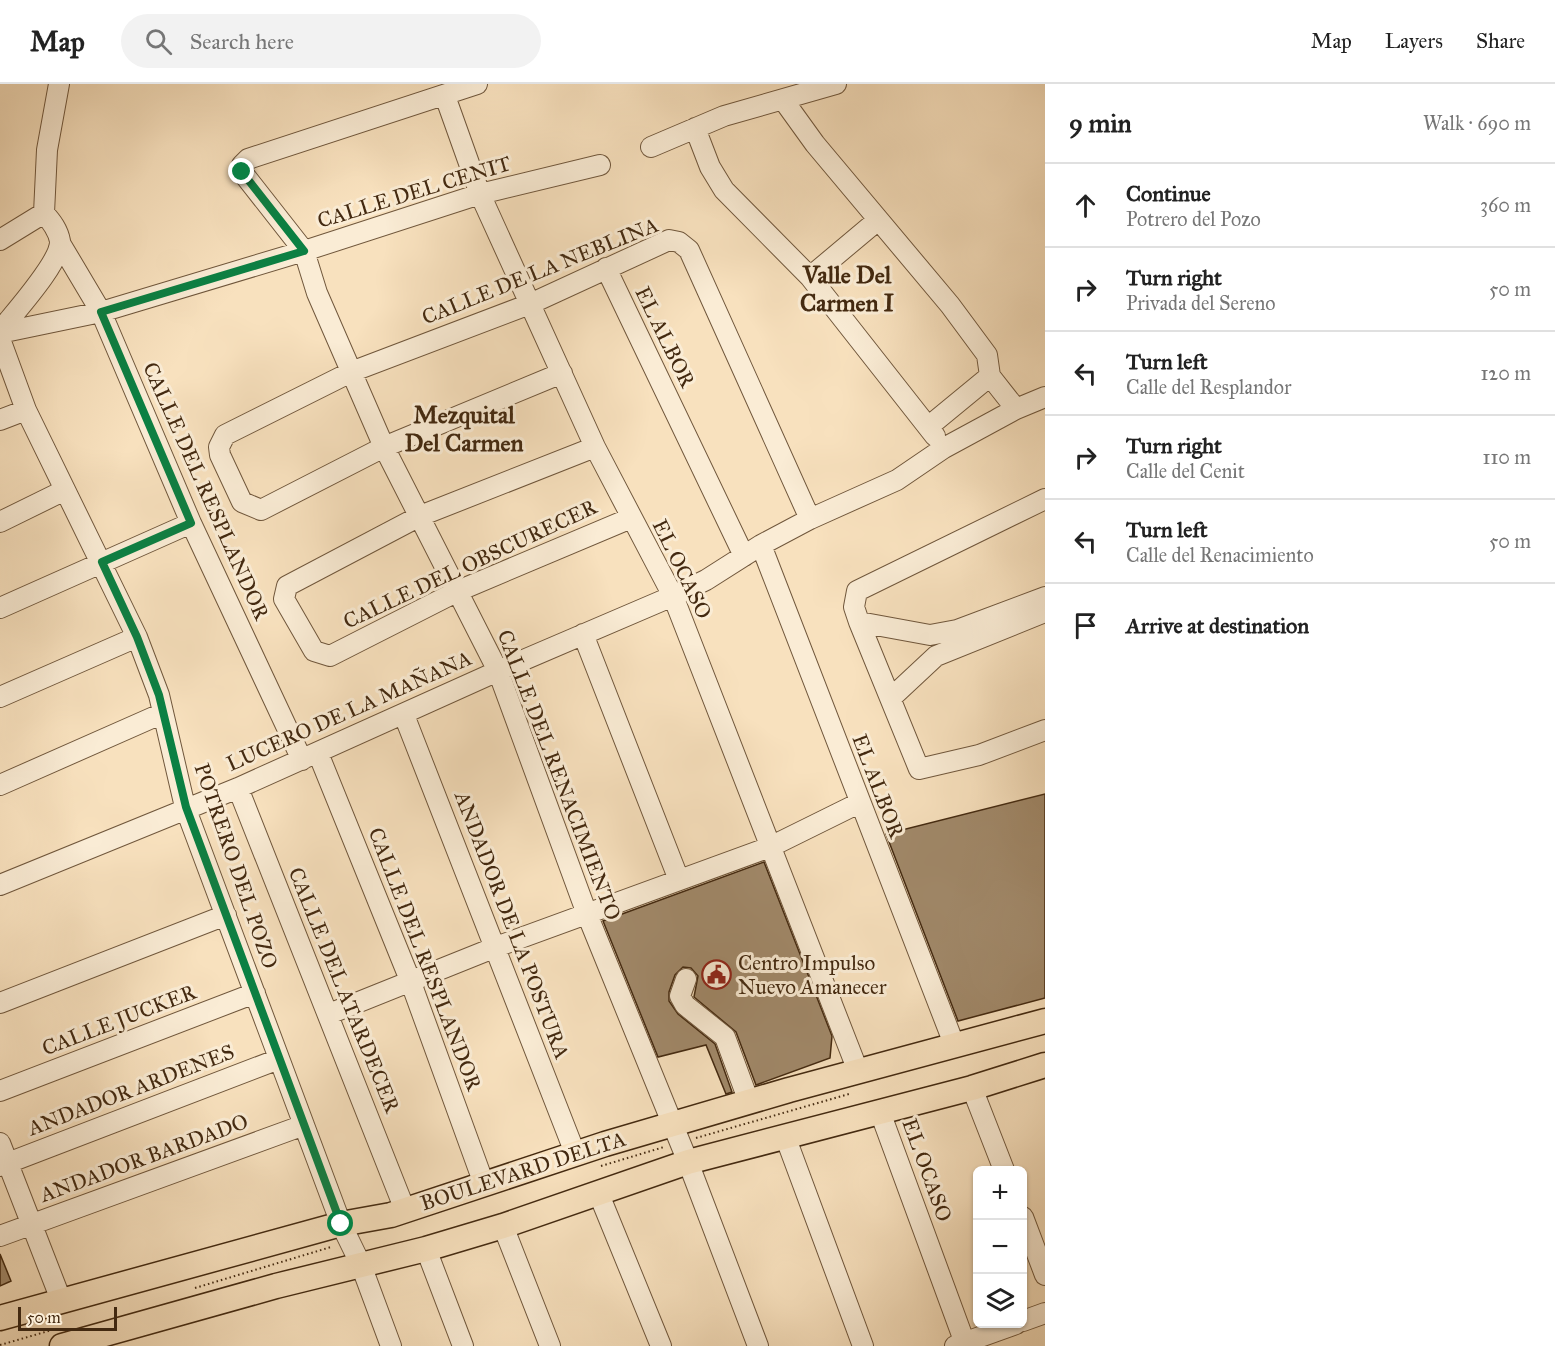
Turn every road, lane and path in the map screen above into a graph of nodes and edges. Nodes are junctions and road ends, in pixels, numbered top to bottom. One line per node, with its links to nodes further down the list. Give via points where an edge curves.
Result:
1 (58, 84): 10 (street, via 47,150)
2 (477, 84): 4 (street)
3 (836, 84): 5 (street)
4 (445, 96): 9 (street, EL OCASO); 14 (street, CALLE DEL RENACIMIENTO, via 248,159 242,165 242,172)
5 (784, 100): 6 (street, via 723,116); 11 (street)
6 (696, 128): 7 (street); 16 (street, via 710,167 724,190)
7 (651, 147)
8 (600, 165): 9 (street, CALLE DEL CENIT)
9 (480, 195): 14 (street, CALLE DEL CENIT); 17 (street, EL OCASO)
10 (44, 213): 12 (street); 13 (street, CALLE DEL RESPLANDOR, via 55,226)
11 (878, 220): 16 (street); 23 (street, via 987,355)
12 (0, 240)
13 (60, 243): 18 (street, CALLE DEL RESPLANDOR); 19 (street, via 54,261)
14 (304, 251): 18 (street, CALLE DEL CENIT); 21 (street, CALLE DEL RENACIMIENTO, via 317,293)
15 (606, 268): 17 (street, CALLE DE LA NEBLINA); 36 (street, CALLE DE LA NEBLINA, via 669,240 689,250); 40 (street, EL ALBOR)
16 (810, 277): 28 (street)
17 (530, 304): 21 (street, CALLE DE LA NEBLINA); 22 (street, EL OCASO)
18 (101, 312): 19 (street, CALLE DEL CENIT); 38 (street, CALLE DEL RESPLANDOR)
19 (0, 332)
20 (0, 339): 26 (street, POTRERO DEL POZO)
21 (351, 372): 29 (street, CALLE DEL RENACIMIENTO); 29 (street, CALLE DE LA NEBLINA, via 225,435 220,455 242,502 261,510)
22 (562, 373): 29 (street); 30 (street, EL OCASO)
23 (990, 375): 25 (street); 28 (street)
24 (1045, 397): 25 (street, LUCERO DE LA MAÑANA)
25 (1016, 409): 31 (street, LUCERO DE LA MAÑANA)
26 (26, 410): 27 (street); 32 (street, POTRERO DEL POZO)
27 (0, 420)
28 (928, 427): 31 (street)
29 (384, 447): 34 (street, CALLE DEL RENACIMIENTO)
30 (595, 447): 34 (street); 35 (street, EL OCASO)
31 (944, 448): 36 (street, LUCERO DE LA MAÑANA, via 897,480)
32 (65, 490): 37 (street); 41 (street, POTRERO DEL POZO)
33 (1045, 499): 47 (street, via 857,591 854,607)
34 (420, 516): 42 (street, CALLE DEL RENACIMIENTO); 42 (street, CALLE DEL OBSCURECER, via 287,586 284,599 314,651 330,656)
35 (631, 518): 42 (street, CALLE DEL OBSCURECER); 43 (street, EL OCASO)
36 (810, 519): 39 (street, LUCERO DE LA MAÑANA)
37 (0, 522)
38 (191, 523): 41 (street); 58 (street, CALLE DEL RESPLANDOR)
39 (761, 545): 40 (street, LUCERO DE LA MAÑANA); 61 (street, EL ALBOR)
40 (744, 556): 43 (street, LUCERO DE LA MAÑANA)
41 (102, 562): 45 (street); 50 (street, POTRERO DEL POZO)
42 (458, 591): 52 (street, CALLE DEL RENACIMIENTO)
43 (673, 596): 48 (street, LUCERO DE LA MAÑANA); 63 (street, EL OCASO)
44 (1045, 597): 49 (street, via 957,630)
45 (0, 608)
46 (1045, 612): 51 (street)
47 (859, 622): 49 (street); 54 (street)
48 (583, 634): 52 (street, LUCERO DE LA MAÑANA); 64 (street)
49 (930, 635): 51 (street)
50 (137, 637): 53 (street); 55 (street, POTRERO DEL POZO)
51 (936, 656): 54 (street)
52 (498, 671): 56 (street, LUCERO DE LA MAÑANA); 66 (street, CALLE DEL RENACIMIENTO)
53 (0, 697)
54 (891, 698): 57 (street, via 916,766 923,770 979,755)
55 (163, 713): 59 (street); 62 (street, POTRERO DEL POZO)
56 (404, 715): 58 (street, LUCERO DE LA MAÑANA); 68 (street, ANDADOR DE LA POSTURA)
57 (1045, 730)
58 (310, 757): 60 (street, LUCERO DE LA MAÑANA); 70 (street, CALLE DEL RESPLANDOR)
59 (0, 784)
60 (238, 788): 62 (street, LUCERO DE LA MAÑANA); 73 (street, CALLE DEL ATARDECER)
61 (859, 803): 63 (street); 75 (street, EL ALBOR)
62 (186, 807): 65 (street, LUCERO DE LA MAÑANA); 67 (street, POTRERO DEL POZO)
63 (770, 847): 64 (street); 78 (street, EL OCASO)
64 (679, 880): 66 (street)
65 (0, 885)
66 (587, 914): 68 (street); 83 (street, CALLE DEL RENACIMIENTO)
67 (226, 915): 71 (street, POTRERO DEL POZO); 72 (street)
68 (496, 947): 70 (street); 87 (street, ANDADOR DE LA POSTURA)
69 (686, 979): 81 (street, via 680,996 685,1005 725,1037)
70 (410, 980): 73 (street); 91 (street, CALLE DEL RESPLANDOR)
71 (255, 993): 76 (street, POTRERO DEL POZO); 80 (street, CALLE JUCKER)
72 (0, 1004)
73 (328, 1014): 93 (street, CALLE DEL ATARDECER)
74 (1045, 1021): 75 (main road, BOULEVARD DELTA)
75 (954, 1044): 78 (main road, BOULEVARD DELTA)
76 (279, 1059): 84 (street, POTRERO DEL POZO); 89 (street, ANDADOR ARDENES)
77 (1045, 1065): 79 (main road, BOULEVARD DELTA)
78 (858, 1071): 81 (main road, BOULEVARD DELTA)
79 (972, 1088): 82 (main road, BOULEVARD DELTA); 90 (street)
80 (0, 1091)
81 (749, 1102): 83 (main road, BOULEVARD DELTA)
82 (880, 1112): 85 (main road, BOULEVARD DELTA); 108 (street, EL OCASO)
83 (672, 1124): 87 (main road, BOULEVARD DELTA); 88 (street, CALLE DEL RENACIMIENTO)
84 (304, 1125): 95 (street, ANDADOR BARDADO); 96 (street, POTRERO DEL POZO)
85 (785, 1136): 88 (main road, BOULEVARD DELTA); 114 (street)
86 (0, 1143): 89 (street)
87 (575, 1153): 91 (main road, BOULEVARD DELTA)
88 (688, 1162): 92 (main road, BOULEVARD DELTA); 113 (street, CALLE DEL RENACIMIENTO)
89 (4, 1164): 95 (street)
90 (1002, 1166)
91 (484, 1184): 93 (main road, BOULEVARD DELTA)
92 (598, 1192): 97 (main road, BOULEVARD DELTA); 112 (street)
93 (405, 1210): 96 (main road, BOULEVARD DELTA)
94 (1024, 1220): 101 (street)
95 (32, 1224): 98 (street, ANDADOR BARDADO); 102 (street)
96 (341, 1224): 100 (street, POTRERO DEL POZO); 102 (main road, BOULEVARD DELTA)
97 (503, 1226): 99 (main road, BOULEVARD DELTA); 111 (street)
98 (0, 1236)
99 (426, 1249): 100 (main road, BOULEVARD DELTA); 110 (street)
100 (361, 1265): 107 (main road, BOULEVARD DELTA); 109 (street, POTRERO DEL POZO)
101 (1045, 1275)
102 (61, 1300): 104 (main road, BOULEVARD DELTA)
103 (1045, 1313): 105 (street)
104 (0, 1318)
105 (1027, 1320)
106 (1004, 1328): 108 (street)
107 (71, 1345)
108 (962, 1345)
109 (391, 1346)
110 (463, 1346)
111 (550, 1346)
112 (661, 1346)
113 (758, 1346)
114 (863, 1346)

